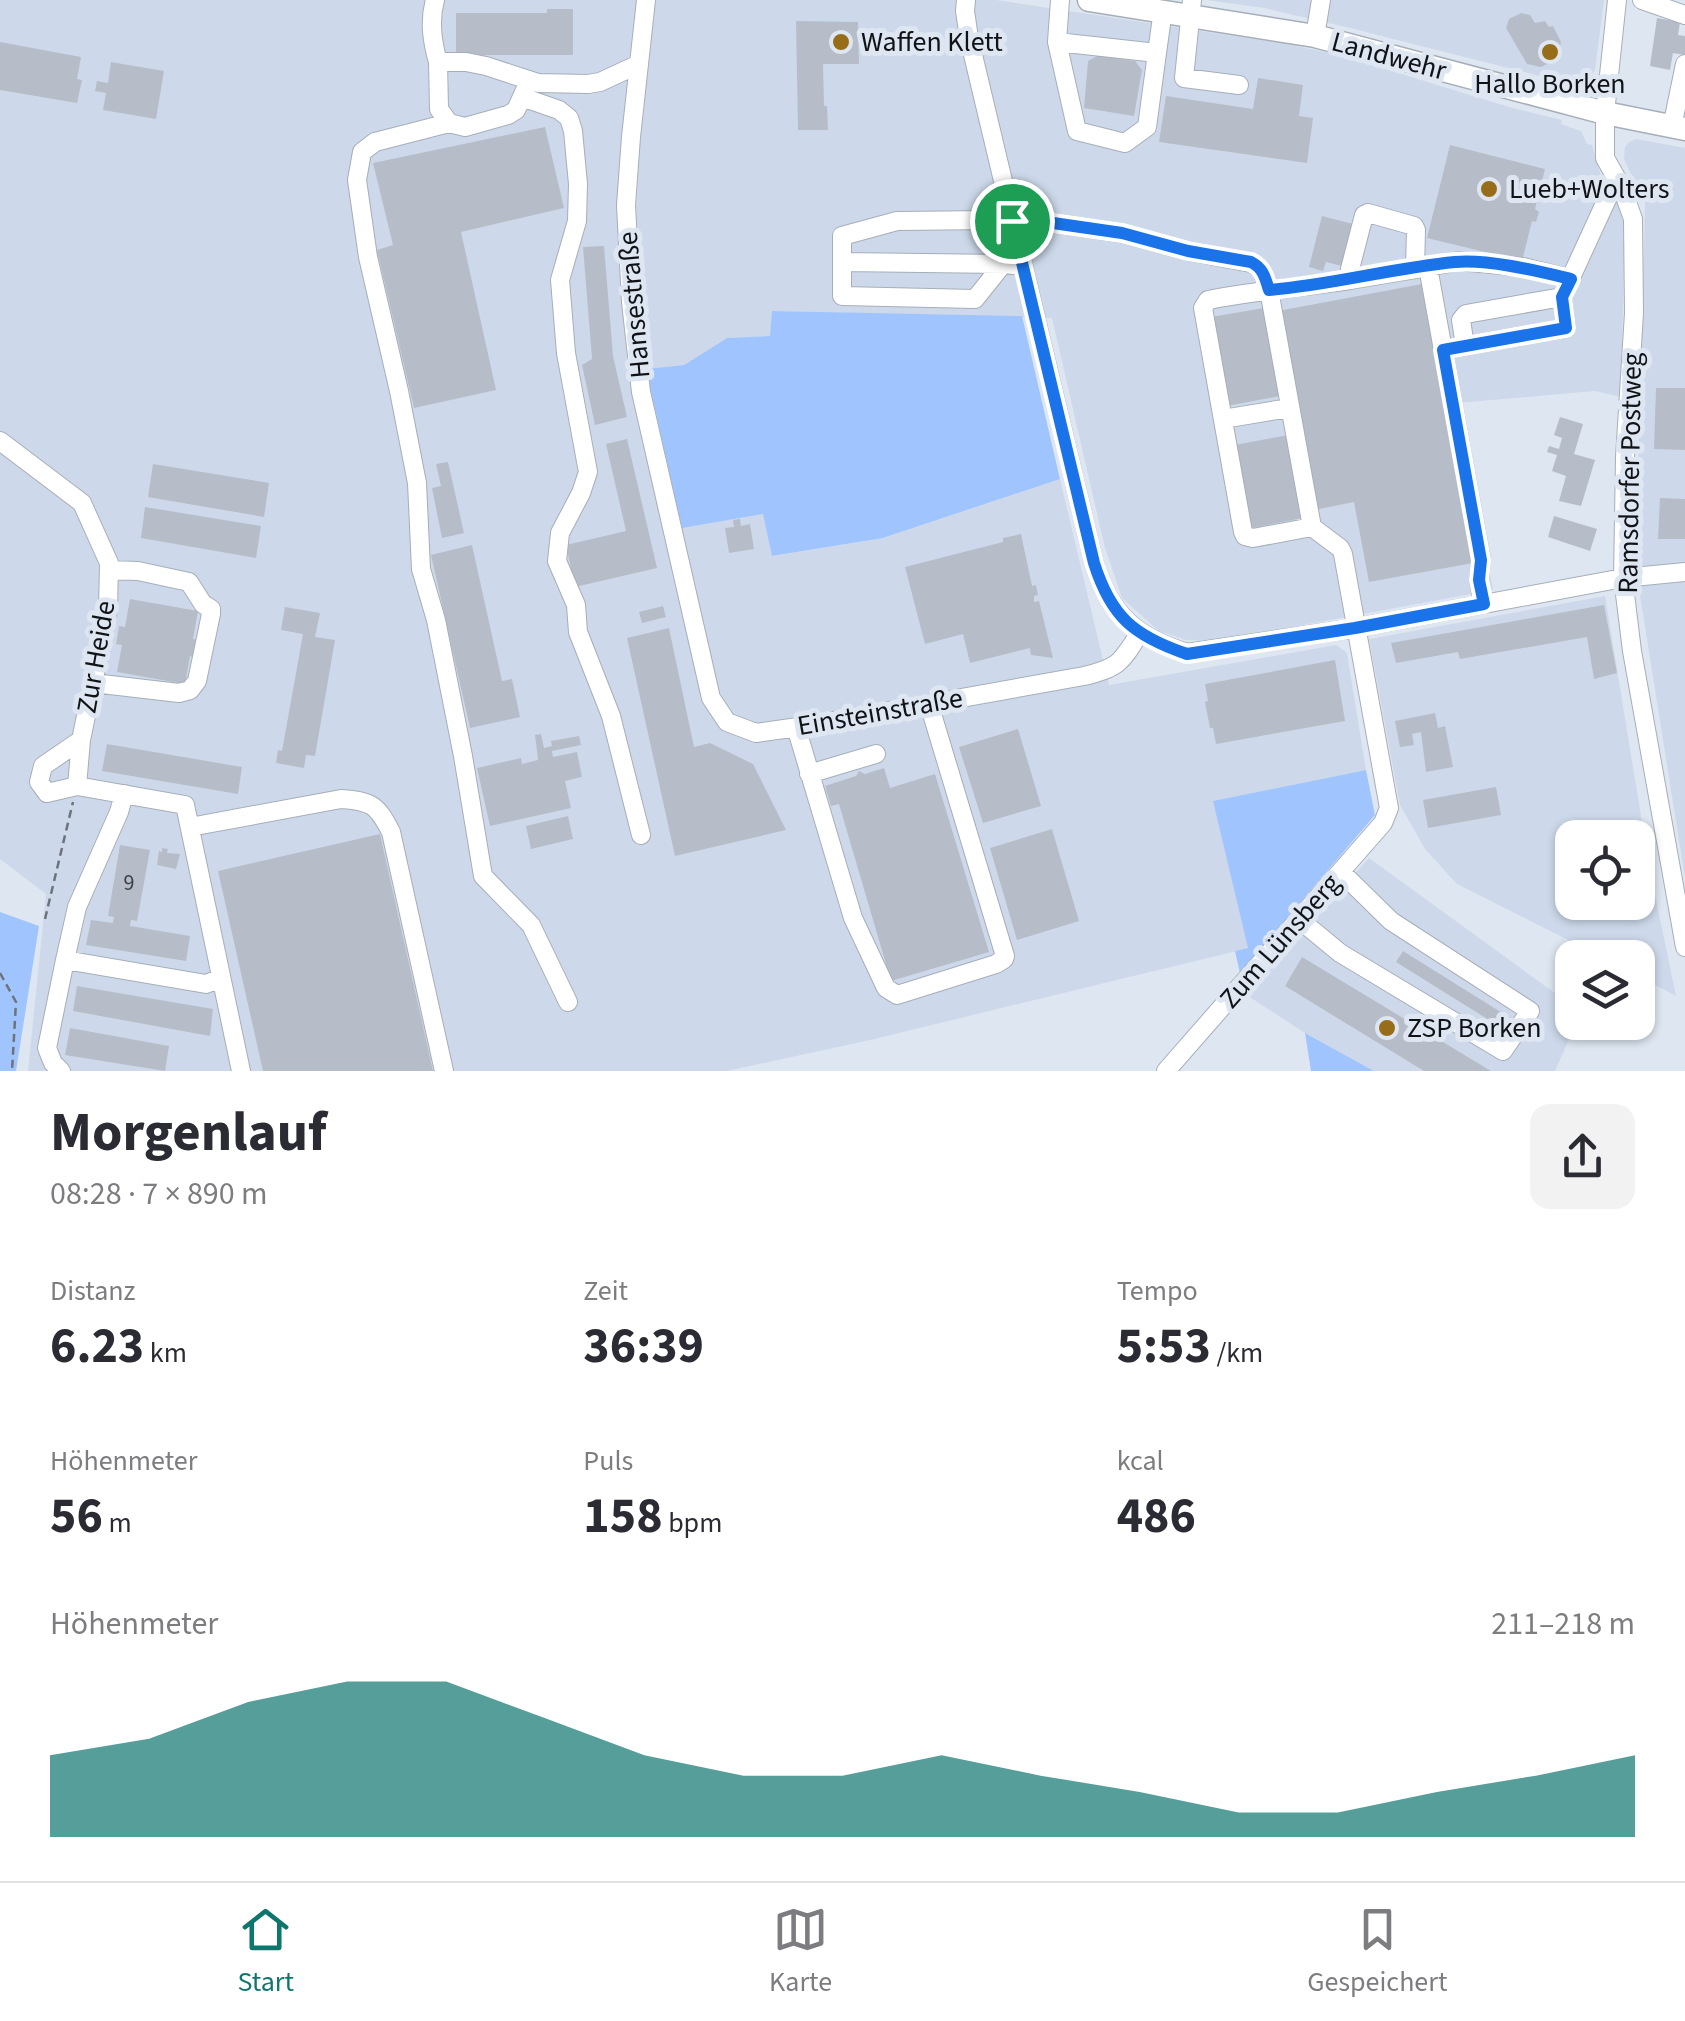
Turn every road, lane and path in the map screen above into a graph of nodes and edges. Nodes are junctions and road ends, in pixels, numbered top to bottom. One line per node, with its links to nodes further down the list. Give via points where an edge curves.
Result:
1 (434, 0): 15 (street, via 431,39)
2 (646, 0): 16 (street, Hansestraße)
3 (966, 0): 24 (street, via 968,38)
4 (1060, 0): 13 (street)
5 (1089, 0): 10 (main road, Landwehr)
6 (1321, 0): 12 (street)
7 (1617, 0): 20 (street, Ramsdorfer Postweg)
8 (1642, 0): 11 (street)
9 (1191, 7): 10 (main road, Landwehr); 12 (main road, Landwehr); 18 (street, via 1184,78)
10 (1162, 10): 14 (street)
11 (1685, 15)
12 (1315, 36): 20 (main road, Landwehr)
13 (1057, 42): 14 (street); 14 (street, via 1077,131 1125,143 1147,127)
14 (1157, 53)
15 (438, 62): 19 (street, via 486,66); 21 (street, via 439,109)
16 (639, 64): 19 (street, via 600,82); 43 (street, Hansestraße, via 626,204 631,302 642,392)
17 (1685, 64): 22 (street)
18 (1238, 86)
19 (526, 89): 21 (street, via 516,110 465,127); 55 (street, via 570,118 578,184 577,221 560,280 588,472 560,532 557,561 611,716)
20 (1605, 112): 22 (main road, Landwehr); 23 (street, Ramsdorfer Postweg, via 1605,158)
21 (448, 123): 63 (street, via 374,142 362,152 357,180 417,483 421,568 483,876 531,925)
22 (1679, 128)
23 (1618, 181): 29 (street); 41 (street, Ramsdorfer Postweg, via 1633,219)
24 (1012, 221): 25 (street, via 897,221 842,236); 27 (street); 31 (street, via 1122,233 1251,262)
25 (842, 262): 26 (street); 26 (street, via 842,296 975,299)
26 (1003, 264): 27 (street)
27 (1023, 266): 45 (street, via 1102,589)
28 (1422, 268): 29 (street, via 1458,262); 30 (street); 30 (street, via 1414,226 1368,213 1361,218); 34 (street)
29 (1571, 279): 32 (street)
30 (1350, 280): 31 (street)
31 (1269, 290): 35 (street); 36 (street, via 1208,300 1202,308)
32 (1562, 297): 33 (street, via 1466,314 1460,320); 33 (street, via 1566,328)
33 (1465, 346): 34 (street)
34 (1443, 350): 42 (street)
35 (1290, 408): 36 (street); 38 (street)
36 (1223, 420): 38 (street, via 1245,536)
37 (1, 444): 39 (street, Zur Heide, via 82,503)
38 (1312, 527): 44 (street, via 1343,554)
39 (109, 570): 46 (street, Zur Heide); 46 (street, via 189,582 211,614 190,690)
40 (1685, 572): 41 (street)
41 (1623, 578): 42 (street); 59 (street, Ramsdorfer Postweg)
42 (1484, 604): 44 (street)
43 (690, 606): 48 (street, Einsteinstraße, via 711,698 727,722 756,732)
44 (1355, 628): 45 (street, via 1187,654); 56 (street, Zum Lünsberg, via 1388,808)
45 (1139, 634): 47 (street, Einsteinstraße, via 1110,670)
46 (93, 683): 49 (street, Zur Heide)
47 (929, 704): 48 (street, Einsteinstraße); 51 (street, via 1004,953 1001,962 903,994 890,992 853,918)
48 (796, 727): 51 (street)
49 (81, 740): 52 (street, Zur Heide); 52 (street, Zur Heide, via 43,766 40,782 47,793)
50 (876, 754): 51 (street)
51 (809, 774)
52 (77, 786): 53 (street, Zur Heide); 57 (path)
53 (124, 794): 54 (street, Zur Heide, via 185,805); 60 (street, via 78,906)
54 (190, 828): 62 (street); 67 (street, via 341,800 364,800 380,810 391,832)
55 (641, 834)
56 (1341, 872): 58 (street, Zum Lünsberg); 58 (street, via 1392,921 1530,1010 1504,1052 1340,952)
57 (46, 919)
58 (1300, 920): 68 (street, Zum Lünsberg)
59 (1685, 948)
60 (65, 960): 62 (street, via 206,984); 65 (street, via 47,1048)
61 (0, 974): 64 (path, via 16,1002)
62 (221, 978): 66 (street)
63 (568, 1002)
64 (12, 1071)
65 (61, 1071)
66 (241, 1071)
67 (444, 1071)
68 (1166, 1071)

